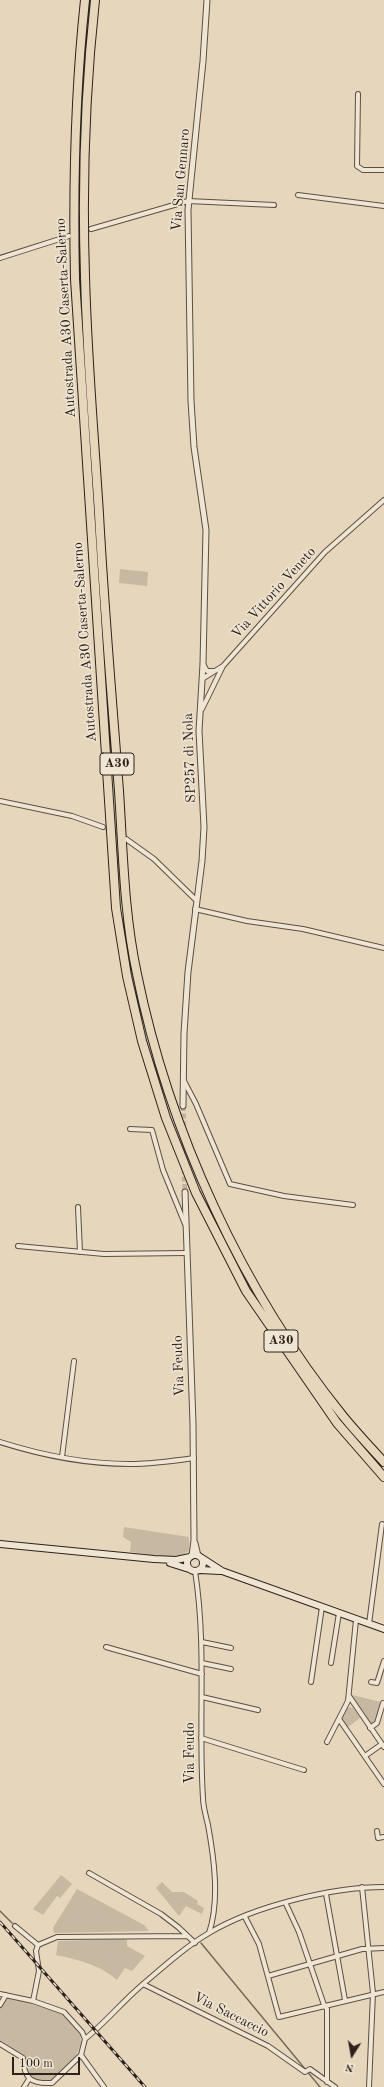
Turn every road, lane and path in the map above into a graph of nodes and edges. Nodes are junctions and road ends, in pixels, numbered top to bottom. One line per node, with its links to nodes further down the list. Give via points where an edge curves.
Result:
1 (85, 0): 41 (highway, Autostrada A30 Caserta-Salerno / A30, via 79,57 74,190 75,279 116,900 127,976 142,1041 166,1118 196,1193 243,1284 338,1423)
2 (95, 0): 40 (highway, Autostrada A30 Caserta-Salerno / A30, via 89,56 84,188 85,278 126,892 136,972 164,1080 205,1188 255,1285 296,1352 344,1417)
3 (207, 0): 7 (street, Via San Gennaro, via 202,75)
4 (358, 94): 5 (street, via 357,166 363,170)
5 (384, 170)
6 (298, 195): 8 (street)
7 (188, 201): 9 (street); 10 (street); 13 (street, Via San Gennaro)
8 (384, 205)
9 (274, 206)
10 (91, 229)
11 (69, 236): 12 (street)
12 (0, 258)
13 (192, 410): 15 (street, SP257 di Nola, via 194,447 206,530)
14 (384, 500): 16 (street, Via Vittorio Veneto, via 325,552)
15 (203, 664): 17 (street, via 207,671); 18 (street, SP257 di Nola)
16 (223, 666): 17 (street); 19 (street, Via Vittorio Veneto)
17 (215, 671): 18 (street)
18 (202, 679): 19 (street, SP257 di Nola)
19 (199, 715): 23 (street, SP257 di Nola, via 204,827)
20 (0, 801): 21 (street, via 72,816)
21 (103, 827)
22 (126, 839): 23 (street, via 154,859)
23 (196, 900): 24 (street, SP257 di Nola)
24 (195, 909): 25 (street, via 247,921 303,929); 26 (street, SP257 di Nola, via 184,1025)
25 (384, 948)
26 (184, 1080): 27 (street, SP257 di Nola); 30 (street, via 230,1184 284,1196)
27 (184, 1106)
28 (130, 1129): 32 (street, via 152,1130 163,1170)
29 (185, 1192): 32 (street, Via Feudo)
30 (353, 1205)
31 (78, 1207): 34 (street)
32 (185, 1225): 35 (street, Via Feudo)
33 (18, 1246): 34 (street)
34 (80, 1252): 35 (street)
35 (186, 1253): 39 (street, Via Feudo)
36 (74, 1361): 38 (street)
37 (0, 1442): 38 (street)
38 (62, 1457): 39 (street, via 131,1464)
39 (194, 1458): 44 (street, Via Feudo)
40 (384, 1462)
41 (384, 1477)
42 (382, 1524): 51 (street)
43 (0, 1545): 45 (main road)
44 (196, 1557): 45 (main road, via 176,1560); 46 (main road, via 203,1566); 46 (main road, via 187,1564); 47 (main road)
45 (154, 1559): 46 (main road)
46 (195, 1570): 47 (main road); 53 (street, Via Feudo)
47 (222, 1571): 48 (main road)
48 (322, 1607): 49 (main road); 61 (street)
49 (339, 1613): 50 (main road); 58 (street)
50 (356, 1620): 51 (main road); 63 (street)
51 (369, 1624): 52 (main road)
52 (384, 1629)
53 (202, 1642): 55 (street); 57 (street, Via Feudo)
54 (106, 1647): 60 (street)
55 (231, 1648)
56 (384, 1661): 62 (street, via 377,1683)
57 (202, 1663): 59 (street); 60 (street, Via Feudo)
58 (331, 1664)
59 (231, 1669)
60 (202, 1674): 64 (street, Via Feudo)
61 (311, 1682)
62 (371, 1682)
63 (348, 1696): 67 (street); 68 (street)
64 (202, 1697): 66 (street); 69 (street, Via Feudo)
65 (383, 1703): 68 (street, via 377,1723)
66 (258, 1710)
67 (339, 1719): 70 (street); 72 (street)
68 (370, 1728): 71 (street)
69 (201, 1738): 73 (street); 83 (street, Via Feudo, via 203,1800 213,1871)
70 (327, 1742)
71 (383, 1745): 72 (street)
72 (365, 1756): 74 (street)
73 (304, 1770)
74 (384, 1784)
75 (376, 1831): 76 (street, via 378,1838)
76 (384, 1837)
77 (89, 1873): 87 (street, via 161,1914)
78 (362, 1887): 79 (street); 80 (street); 90 (street)
79 (384, 1887)
80 (326, 1894): 81 (street); 92 (street)
81 (286, 1904): 82 (street); 93 (street, via 299,1932)
82 (245, 1917): 85 (street); 94 (street, via 260,1944)
83 (213, 1918): 85 (street); 86 (street, Via Feudo)
84 (15, 1926): 89 (street)
85 (218, 1928): 86 (street)
86 (209, 1933): 88 (street)
87 (187, 1936): 88 (street); 89 (street, via 57,1937)
88 (195, 1943): 95 (street)
89 (38, 1945): 101 (street, via 36,1951 39,1971)
90 (369, 1948): 91 (street); 92 (street); 97 (street)
91 (384, 1948)
92 (336, 1957): 93 (street); 100 (street)
93 (309, 1964): 94 (street); 103 (street)
94 (268, 1976): 103 (street, via 279,2017)
95 (143, 1984): 104 (street); 108 (street, Via Saccaccio, via 268,2046 305,2072 310,2069)
96 (384, 1992): 97 (street)
97 (373, 1993): 100 (street); 113 (street)
98 (0, 1994): 99 (street)
99 (6, 1995): 101 (street); 102 (street)
100 (345, 2000): 103 (street)
101 (33, 2002): 104 (street, via 64,2012)
102 (0, 2005)
103 (324, 2005): 108 (street, via 327,2009)
104 (85, 2039): 106 (street)
105 (0, 2044): 107 (street, via 23,2058 24,2072)
106 (81, 2055): 109 (street); 111 (street)
107 (29, 2079): 109 (street); 110 (street)
108 (327, 2082): 112 (street)
109 (53, 2085)
110 (24, 2087)
111 (104, 2087)
112 (335, 2087)
113 (369, 2087)

